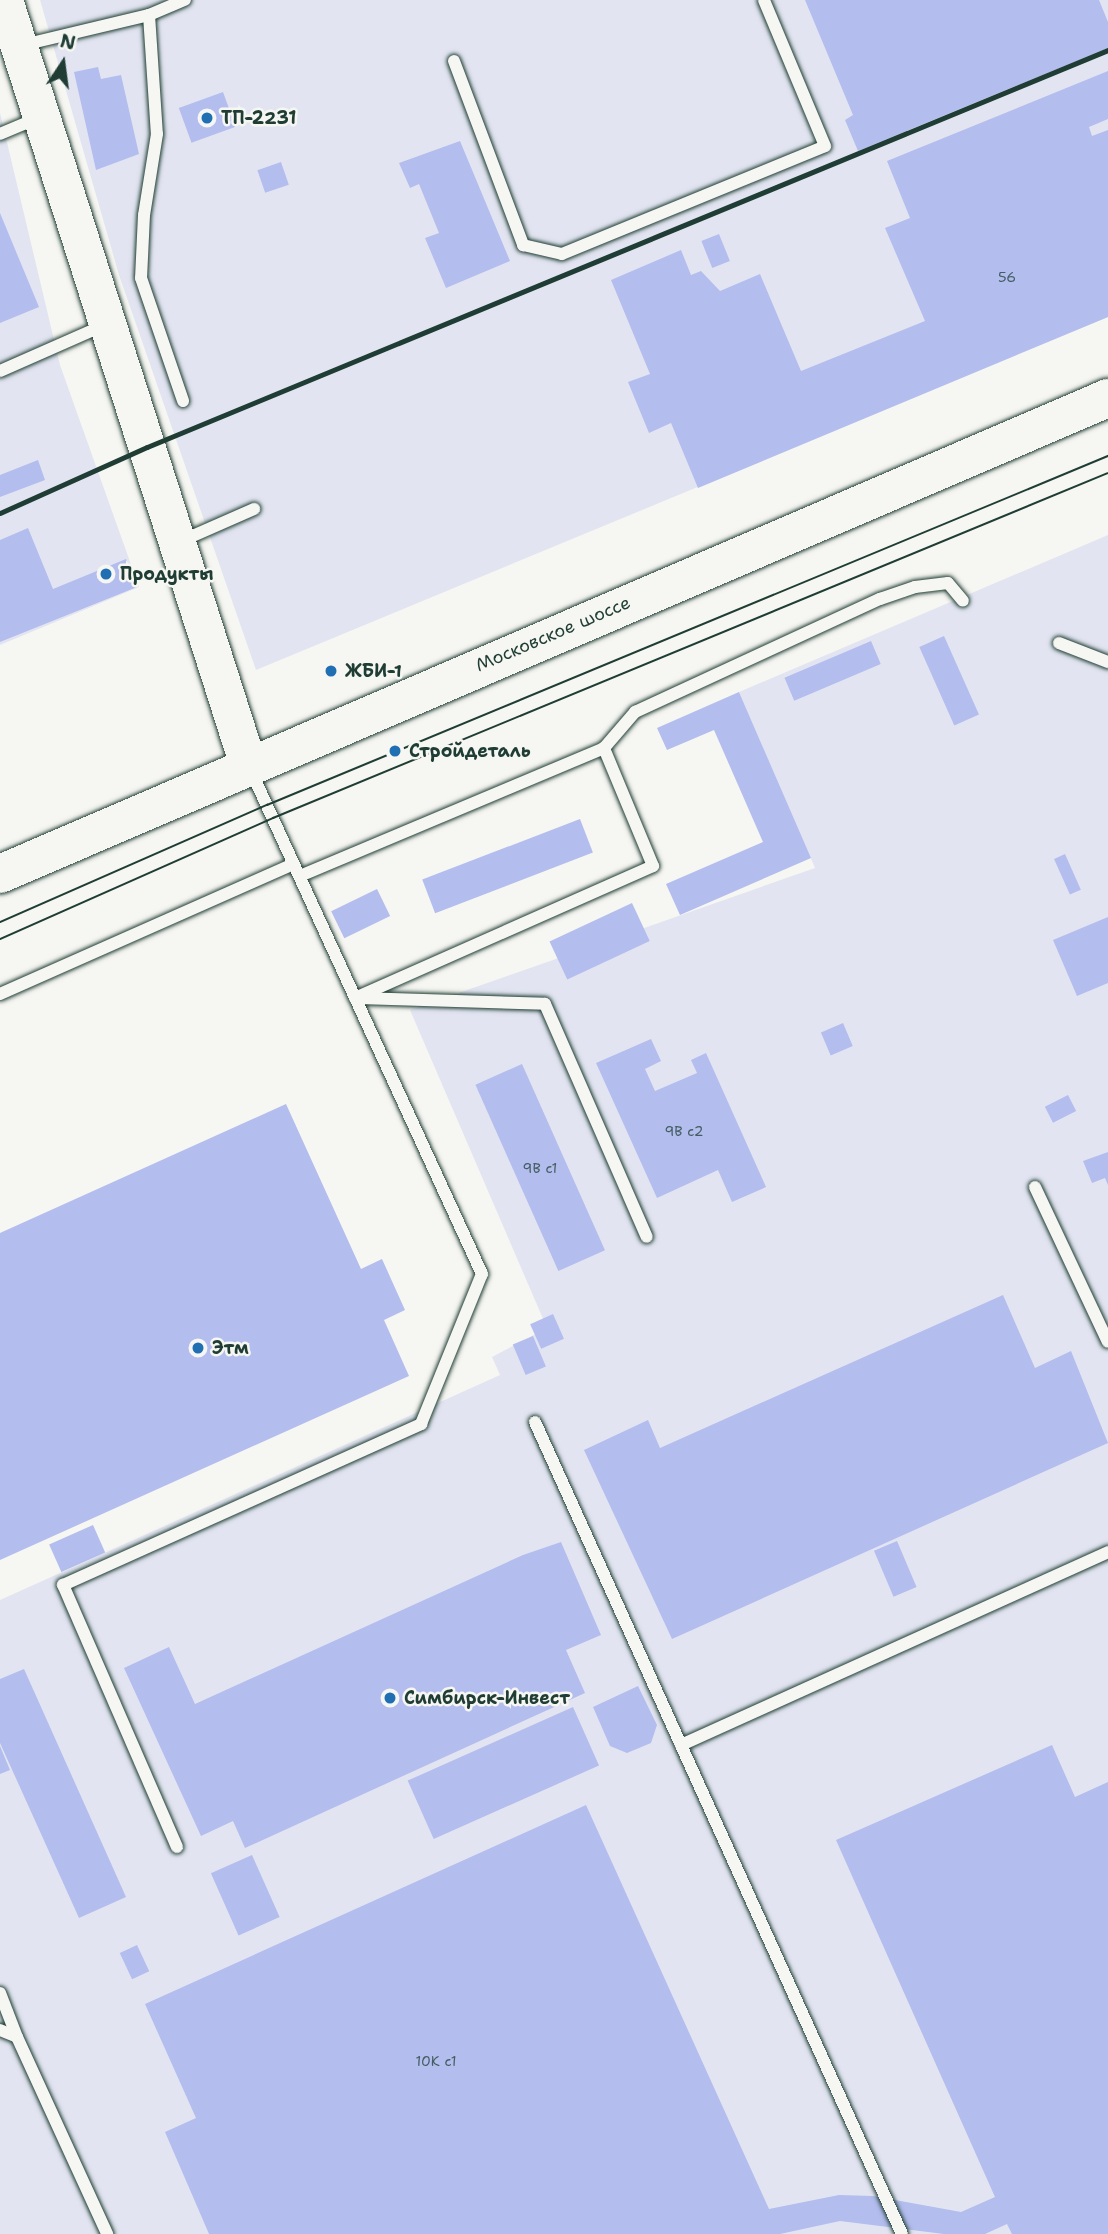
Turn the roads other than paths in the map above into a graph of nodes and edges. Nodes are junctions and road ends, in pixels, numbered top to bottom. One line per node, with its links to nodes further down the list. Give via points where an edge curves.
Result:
1 (4, 0): 5 (main road)
2 (185, 0): 4 (lane)
3 (764, 0): 6 (lane, via 825,146 562,254 523,245)
4 (149, 16): 5 (lane); 12 (lane, via 157,134 144,215 141,278)
5 (19, 46): 7 (main road)
6 (454, 61)
7 (41, 116): 8 (lane); 9 (main road)
8 (0, 134)
9 (107, 324): 10 (lane); 14 (main road)
10 (0, 371)
11 (1108, 398): 19 (main road, Московское шоссе)
12 (183, 401)
13 (254, 509): 14 (lane)
14 (177, 542): 19 (main road)
15 (963, 601): 18 (lane, via 948,583 915,587 880,599 635,712)
16 (1059, 643): 17 (lane)
17 (1108, 662)
18 (604, 748): 22 (lane); 24 (lane, via 653,866)
19 (248, 765): 20 (lane); 21 (main road, Московское шоссе)
20 (294, 864): 22 (lane); 23 (lane)
21 (0, 874)
22 (300, 876): 24 (lane)
23 (0, 994)
24 (355, 998): 26 (lane, via 545,1004); 31 (lane, via 482,1274 421,1424 63,1585)
25 (1035, 1187): 27 (lane)
26 (647, 1237)
27 (1108, 1342)
28 (535, 1422): 30 (lane)
29 (1108, 1552): 30 (lane)
30 (681, 1745): 36 (lane)
31 (177, 1847)
32 (0, 1993): 34 (lane)
33 (0, 2030): 34 (lane)
34 (18, 2037): 35 (lane)
35 (107, 2234)
36 (902, 2234)

